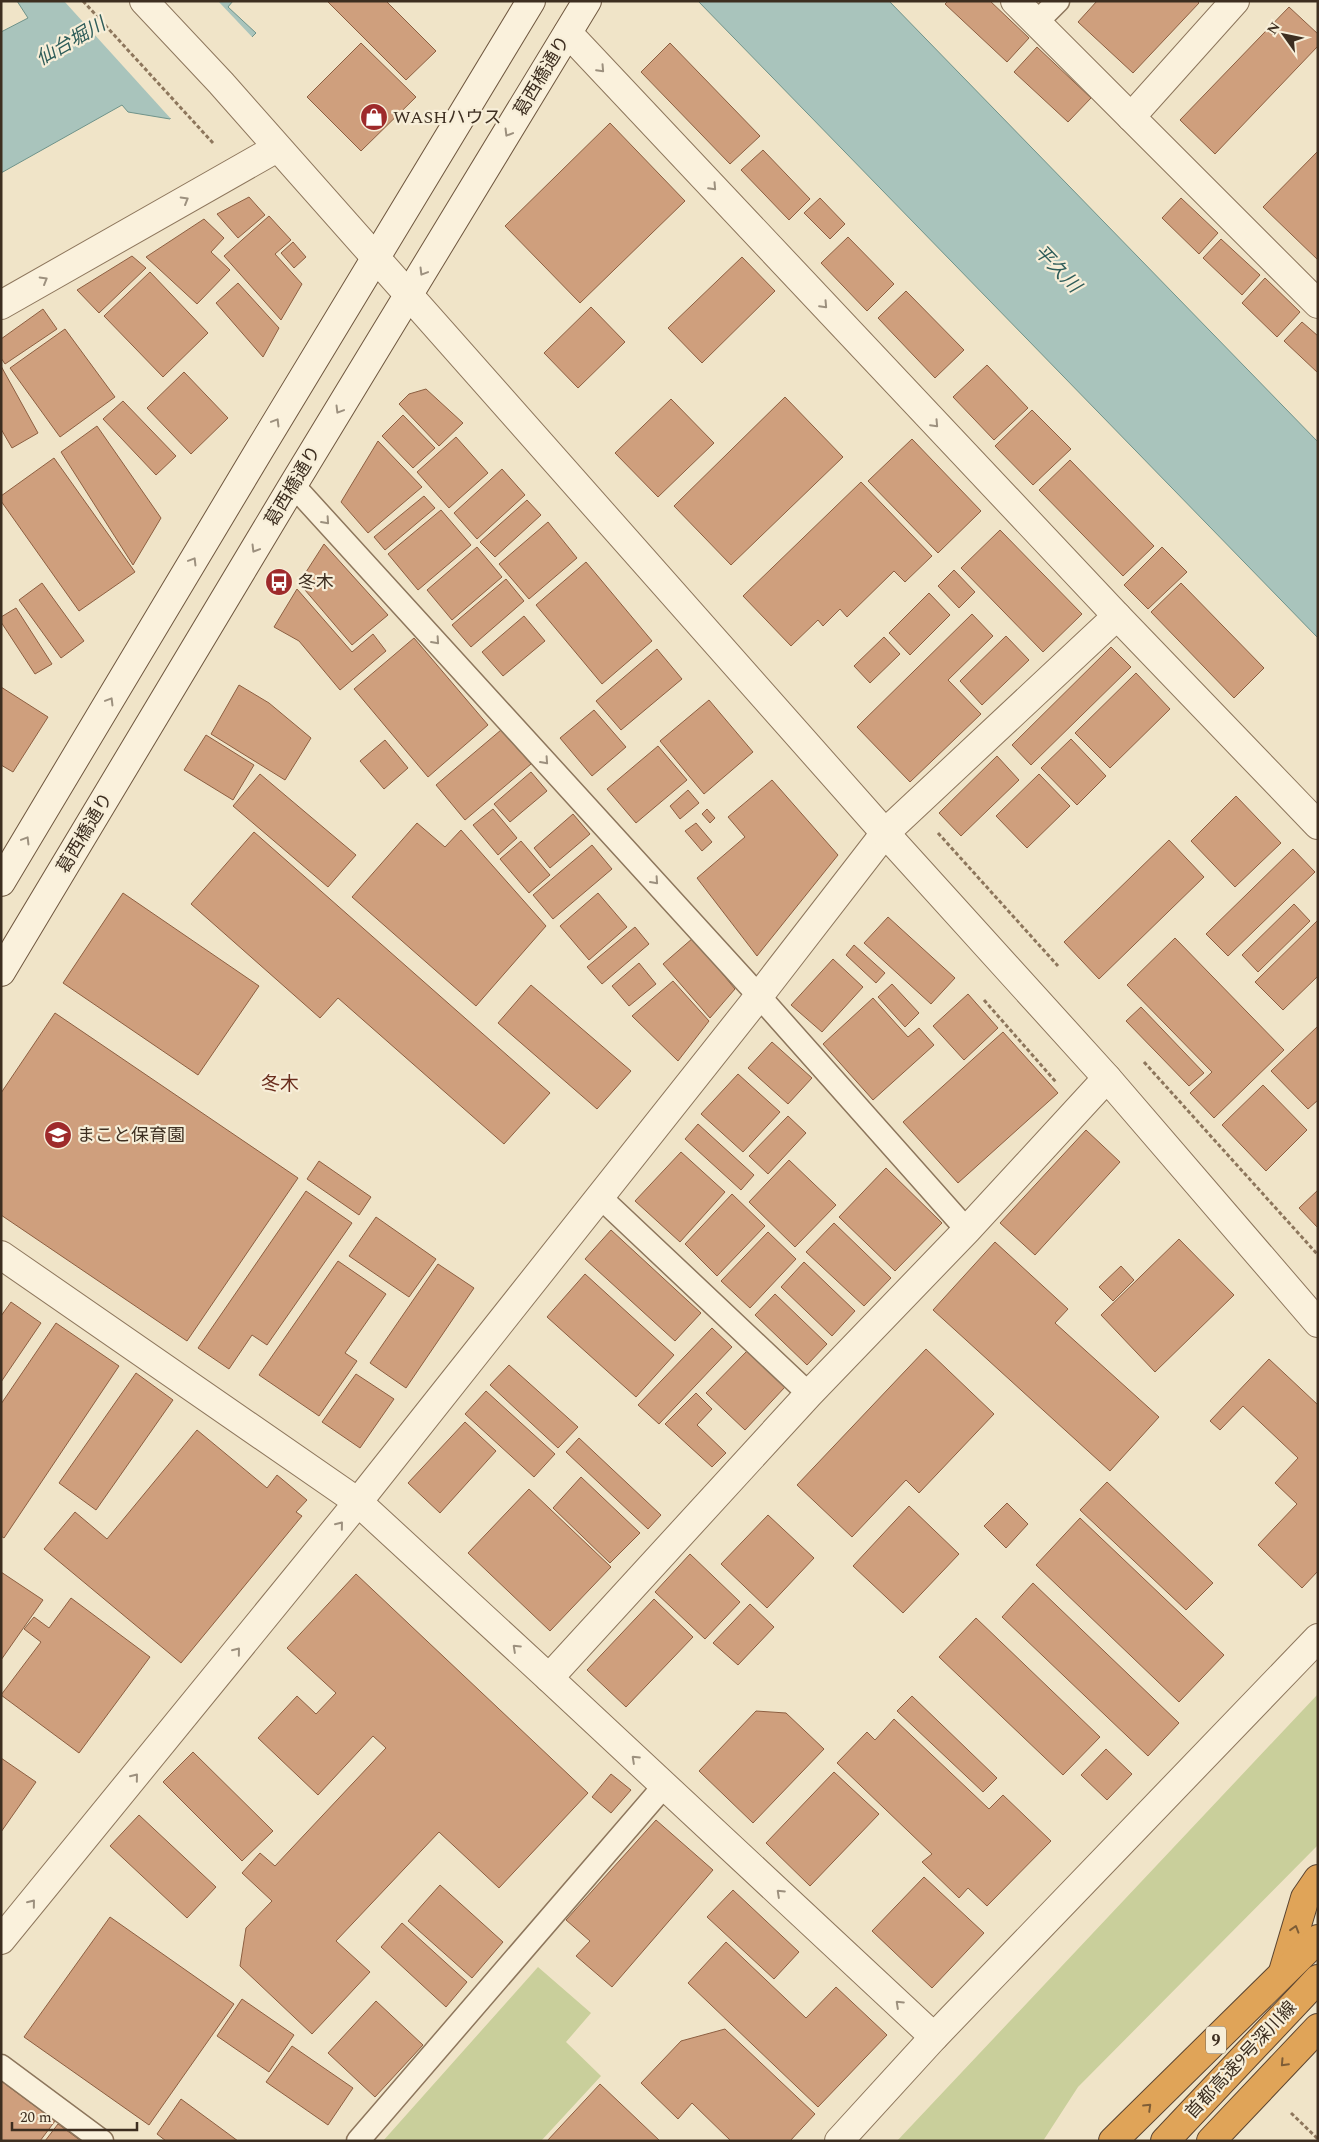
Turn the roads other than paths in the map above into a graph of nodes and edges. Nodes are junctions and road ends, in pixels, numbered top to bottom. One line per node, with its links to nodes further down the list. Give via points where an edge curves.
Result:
1 (144, 1): 10 (street)
2 (531, 1): 11 (street)
3 (587, 1): 8 (street, 葛西橋通り)
4 (1015, 1): 7 (street)
5 (1058, 1): 7 (lane)
6 (1235, 1): 9 (street)
7 (1036, 23): 9 (street)
8 (568, 33): 12 (street, 葛西橋通り, one-way to 12); 16 (street, one-way to 16)
9 (1131, 117): 13 (street)
10 (277, 148): 11 (street); 14 (street, one-way to 10)
11 (375, 258): 12 (street); 19 (street, one-way to 11)
12 (408, 296): 15 (street, 葛西橋通り, one-way to 15); 18 (street)
13 (1318, 304)
14 (1, 305)
15 (293, 485): 20 (street, 葛西橋通り, one-way to 20); 21 (lane, one-way to 21)
16 (1117, 616): 17 (street); 18 (street)
17 (1318, 825)
18 (885, 833): 21 (street); 22 (street)
19 (1, 882)
20 (1, 972)
21 (759, 996): 23 (street); 24 (lane)
22 (1107, 1078): 24 (street); 26 (street)
23 (600, 1197): 27 (lane); 28 (street)
24 (967, 1230): 27 (street)
25 (1, 1255): 28 (street)
26 (1318, 1322)
27 (810, 1394): 30 (street)
28 (358, 1502): 30 (street, one-way to 28); 34 (street, one-way to 28)
29 (1318, 1638): 38 (street)
30 (549, 1678): 31 (street, one-way to 30)
31 (664, 1786): 38 (street, one-way to 31); 41 (lane)
32 (1318, 1879): 35 (highway, one-way to 32, via 1305,1898)
33 (1318, 1939): 35 (highway, 首都高速9号深川線 / 9)
34 (1, 1940)
35 (1282, 1976): 43 (highway, 首都高速9号深川線 / 9, one-way to 35)
36 (1318, 1978): 44 (highway, 首都高速9号深川線 / 9)
37 (1318, 2028): 45 (highway, one-way to 45)
38 (934, 2037): 42 (street)
39 (1, 2066): 40 (lane)
40 (102, 2141)
41 (358, 2141)
42 (839, 2141)
43 (1113, 2141)
44 (1165, 2141)
45 (1211, 2141)

